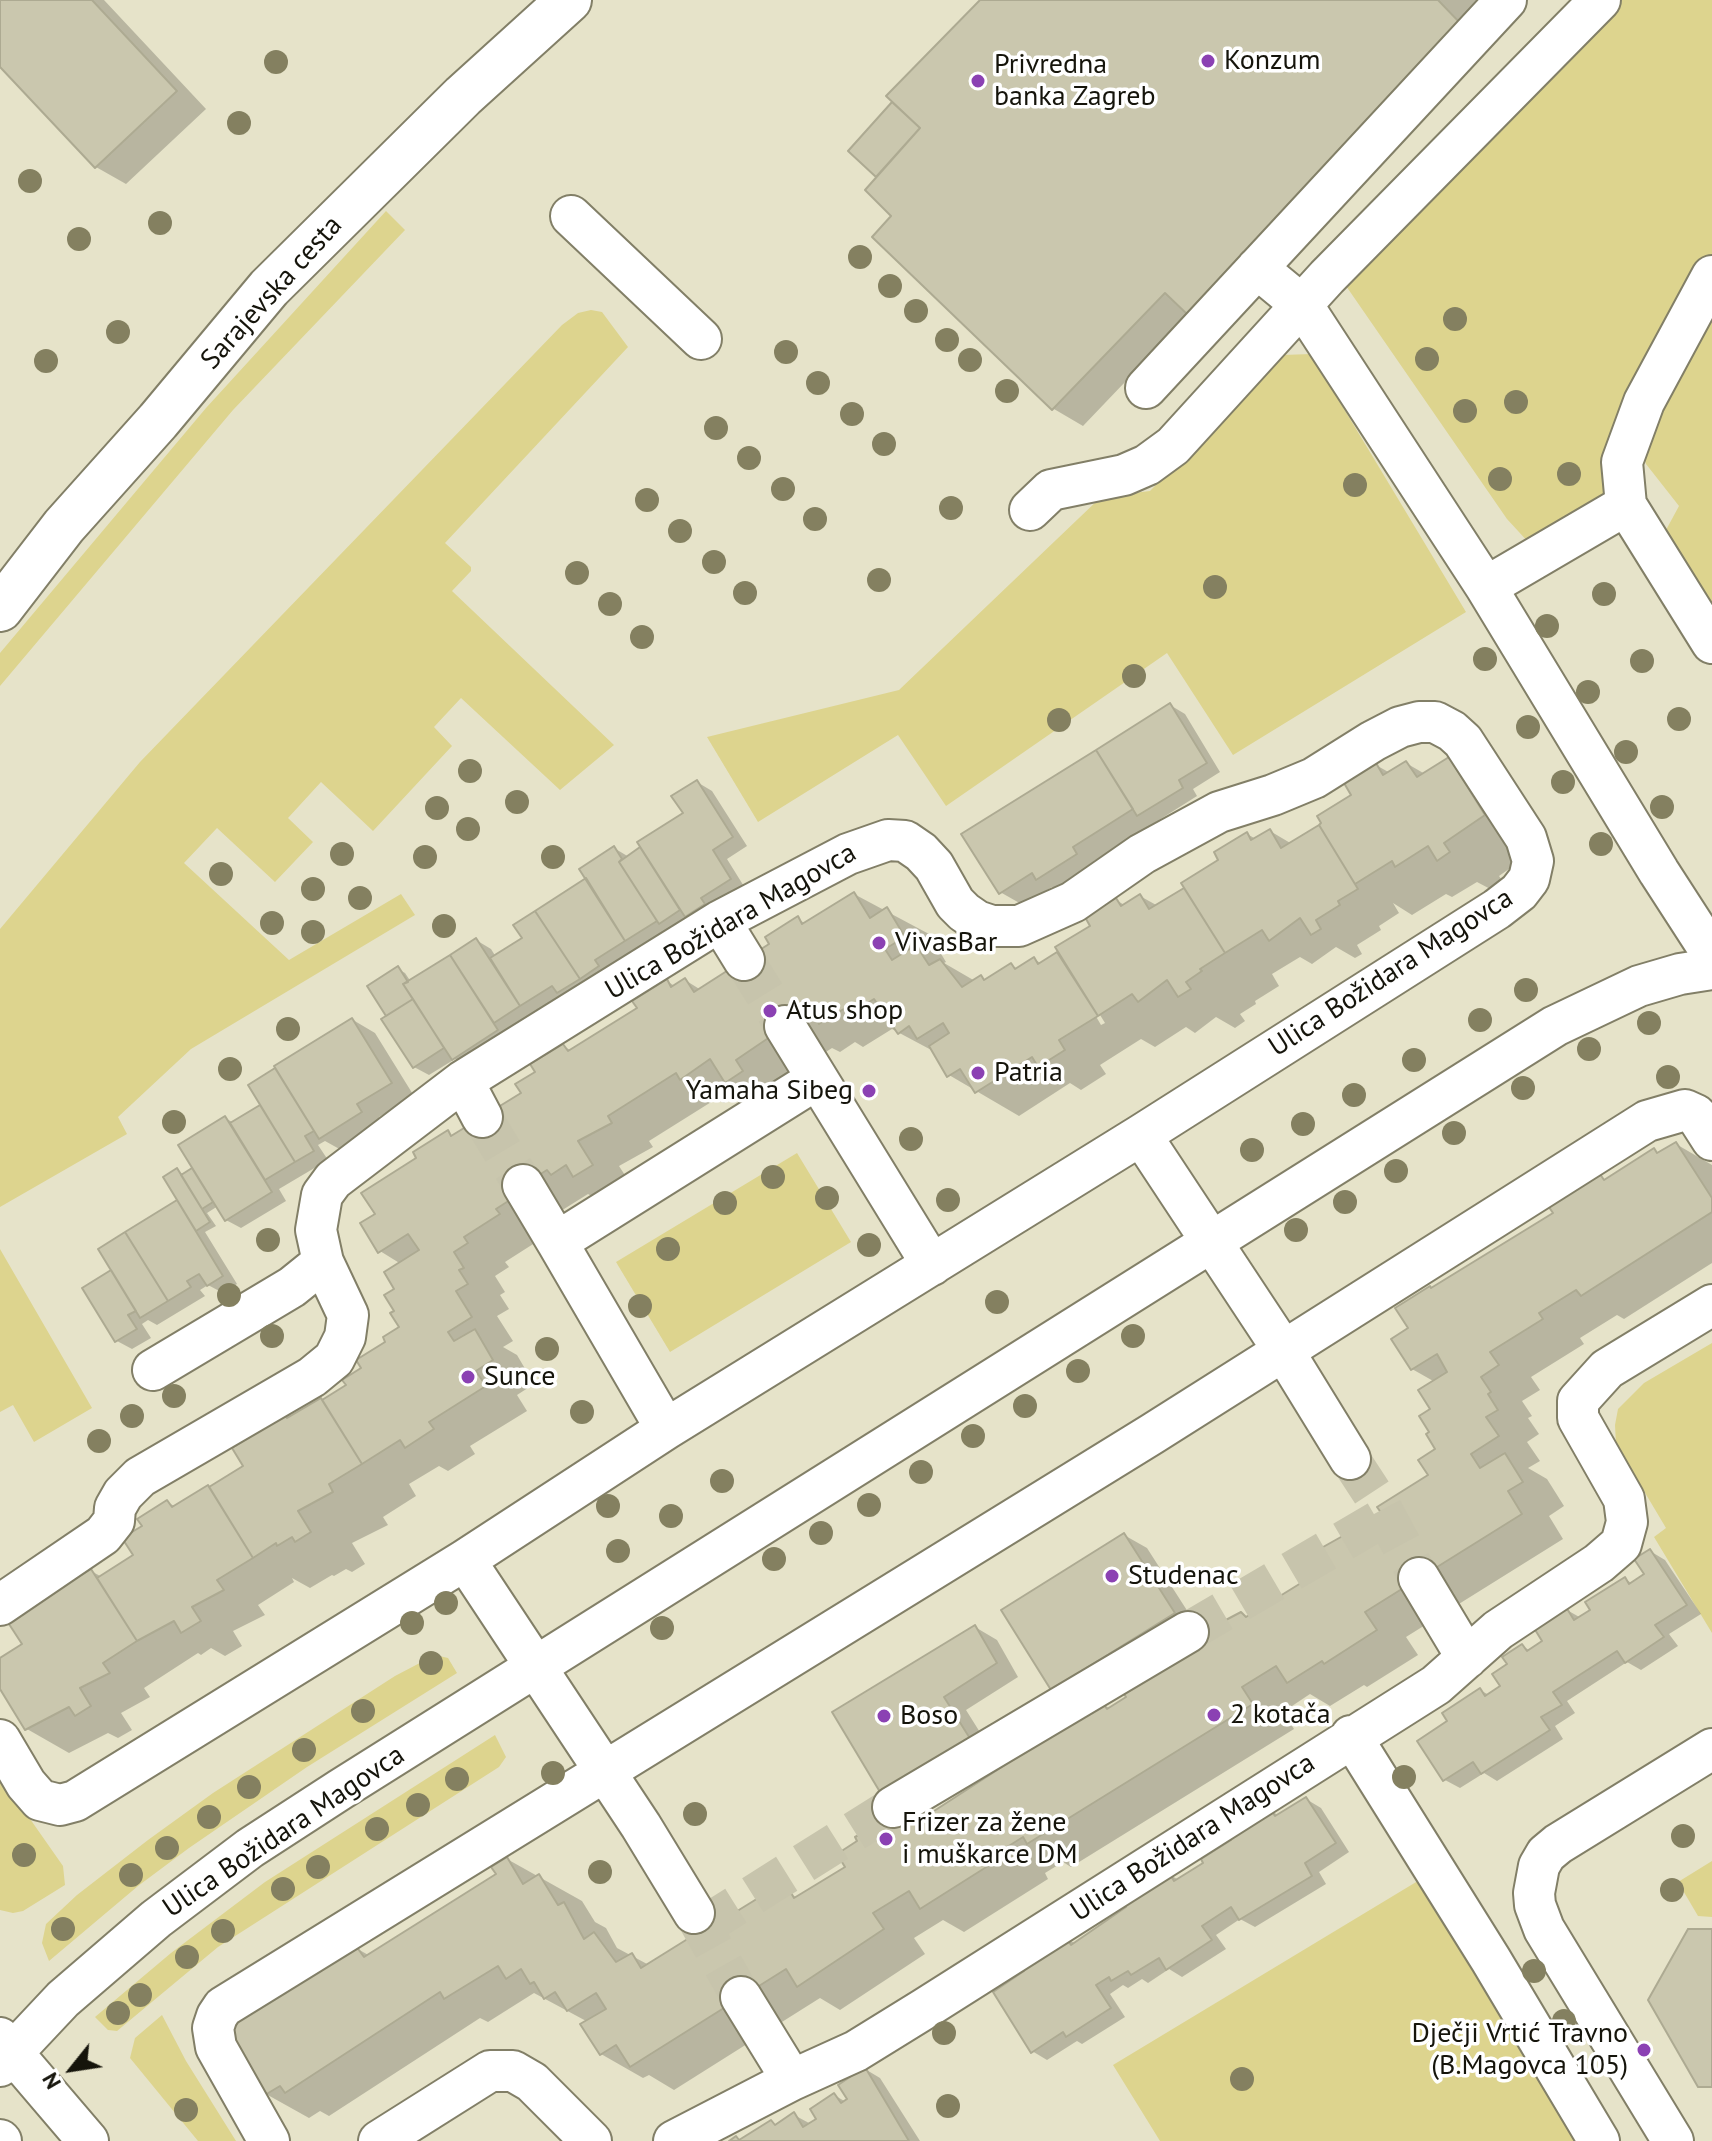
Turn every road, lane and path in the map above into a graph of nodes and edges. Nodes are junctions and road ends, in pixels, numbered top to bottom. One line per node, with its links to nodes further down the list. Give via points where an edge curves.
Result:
1 (569, 0): 13 (main road, Sarajevska cesta, via 463,96 269,288 64,526)
2 (1506, 0): 5 (street)
3 (1600, 0): 7 (street)
4 (571, 216): 8 (street)
5 (1257, 268): 7 (street); 9 (street)
6 (1712, 276): 10 (street, via 1644,402 1622,462)
7 (1303, 306): 11 (street, via 1173,446 1124,475 1051,490); 12 (street)
8 (701, 339)
9 (1146, 388)
10 (1626, 505): 12 (street); 14 (street)
11 (1030, 510)
12 (1486, 587): 16 (street)
13 (0, 609)
14 (1712, 643)
15 (720, 921): 17 (street); 21 (street, Ulica Božidara Magovca); 23 (street, Ulica Božidara Magovca, via 848,854 888,840 905,841 921,852 955,903 977,921 1019,926 1073,902 1142,854 1219,812 1314,778 1400,727 1435,722 1452,731 1526,838 1533,861 1519,892)
16 (1712, 954)
17 (744, 960)
18 (1712, 969): 27 (street, Ulica Božidara Magovca, via 1639,986 1555,1026)
19 (785, 1026): 20 (street)
20 (817, 1079): 26 (street); 29 (street)
21 (463, 1081): 22 (street); 28 (street, Ulica Božidara Magovca, via 333,1180 322,1195 316,1230)
22 (482, 1117)
23 (1141, 1135): 27 (street); 29 (street, Ulica Božidara Magovca)
24 (1712, 1140): 31 (street, via 1696,1115 1685,1110 1647,1121)
25 (523, 1185): 26 (street)
26 (557, 1242): 33 (street)
27 (1211, 1242): 31 (street); 40 (street, Ulica Božidara Magovca)
28 (323, 1262): 32 (street, via 292,1287); 37 (street, Ulica Božidara Magovca, via 348,1315 334,1359 140,1477 123,1494 103,1535)
29 (932, 1265): 33 (street, Ulica Božidara Magovca)
30 (1712, 1305): 39 (street, Ulica Božidara Magovca, via 1607,1369 1578,1401 1578,1418 1624,1499 1627,1522 1621,1544)
31 (1283, 1350): 34 (street); 44 (street)
32 (153, 1370)
33 (666, 1429): 35 (street, Ulica Božidara Magovca)
34 (1350, 1459)
35 (465, 1560): 40 (street); 42 (street, Ulica Božidara Magovca, via 75,1801 60,1805 40,1800)
36 (1419, 1578): 39 (street)
37 (0, 1605)
38 (1188, 1632): 45 (street)
39 (1467, 1658): 41 (street, Ulica Božidara Magovca, via 1436,1685)
40 (537, 1665): 44 (street); 48 (street, Ulica Božidara Magovca, via 250,1848 191,1891)
41 (1351, 1736): 49 (street, Ulica Božidara Magovca, via 856,2051); 55 (street)
42 (0, 1740)
43 (1712, 1749): 56 (street, via 1558,1844 1539,1866 1534,1893 1544,1929)
44 (605, 1771): 46 (street); 51 (street, via 223,2007 213,2028 216,2047)
45 (893, 1807)
46 (694, 1913)
47 (741, 1997): 49 (street)
48 (4, 2052): 50 (street)
49 (792, 2080): 54 (street, Ulica Božidara Magovca)
50 (88, 2141)
51 (269, 2141)
52 (379, 2141): 53 (street, via 490,2071 513,2071 532,2082)
53 (591, 2141)
54 (674, 2141)
55 (1599, 2141)
56 (1673, 2141)

